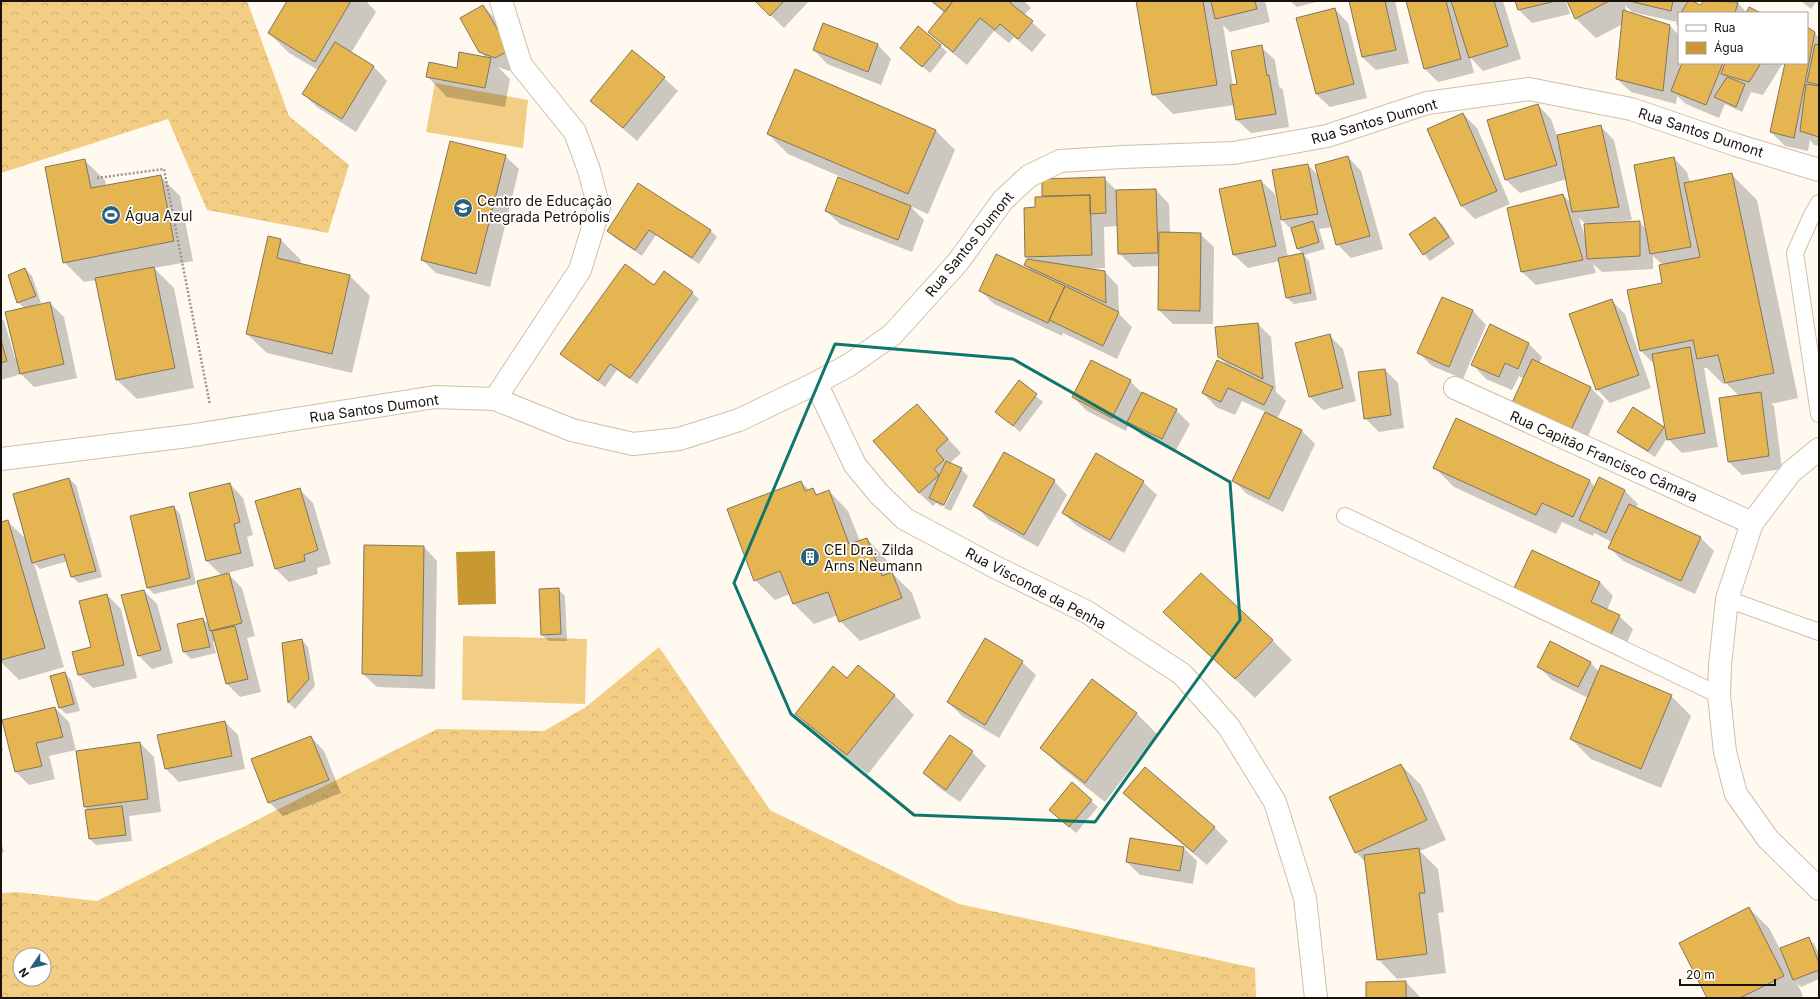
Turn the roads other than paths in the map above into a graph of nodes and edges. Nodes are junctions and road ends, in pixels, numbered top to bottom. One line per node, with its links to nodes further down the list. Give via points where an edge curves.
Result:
1 (501, 1): 6 (main road, via 521,65 575,132 599,208 580,270)
2 (1819, 170): 4 (main road, Rua Santos Dumont, via 1630,109 1529,90 1427,103 1328,136 1234,153 1122,156 1060,161 1029,176 1003,200 958,262 892,335 849,365)
3 (1819, 203): 7 (lane, via 1795,254)
4 (816, 383): 6 (main road, Rua Santos Dumont, via 739,420 679,440 633,444 572,430); 16 (main road, Rua Visconde da Penha, via 855,465 879,494 905,519 1094,616 1182,674 1229,727 1275,802 1305,898)
5 (1455, 388): 11 (main road, Rua Capitão Francisco Câmara)
6 (495, 399): 9 (main road, Rua Santos Dumont, via 435,397 215,431)
7 (1819, 414)
8 (1819, 449): 11 (main road, via 1791,472)
9 (1, 459)
10 (1345, 516): 14 (lane)
11 (1752, 523): 12 (main road)
12 (1728, 600): 13 (lane); 14 (main road)
13 (1819, 632)
14 (1719, 695): 15 (main road, via 1725,752 1736,794 1768,839)
15 (1819, 889)
16 (1316, 998)

